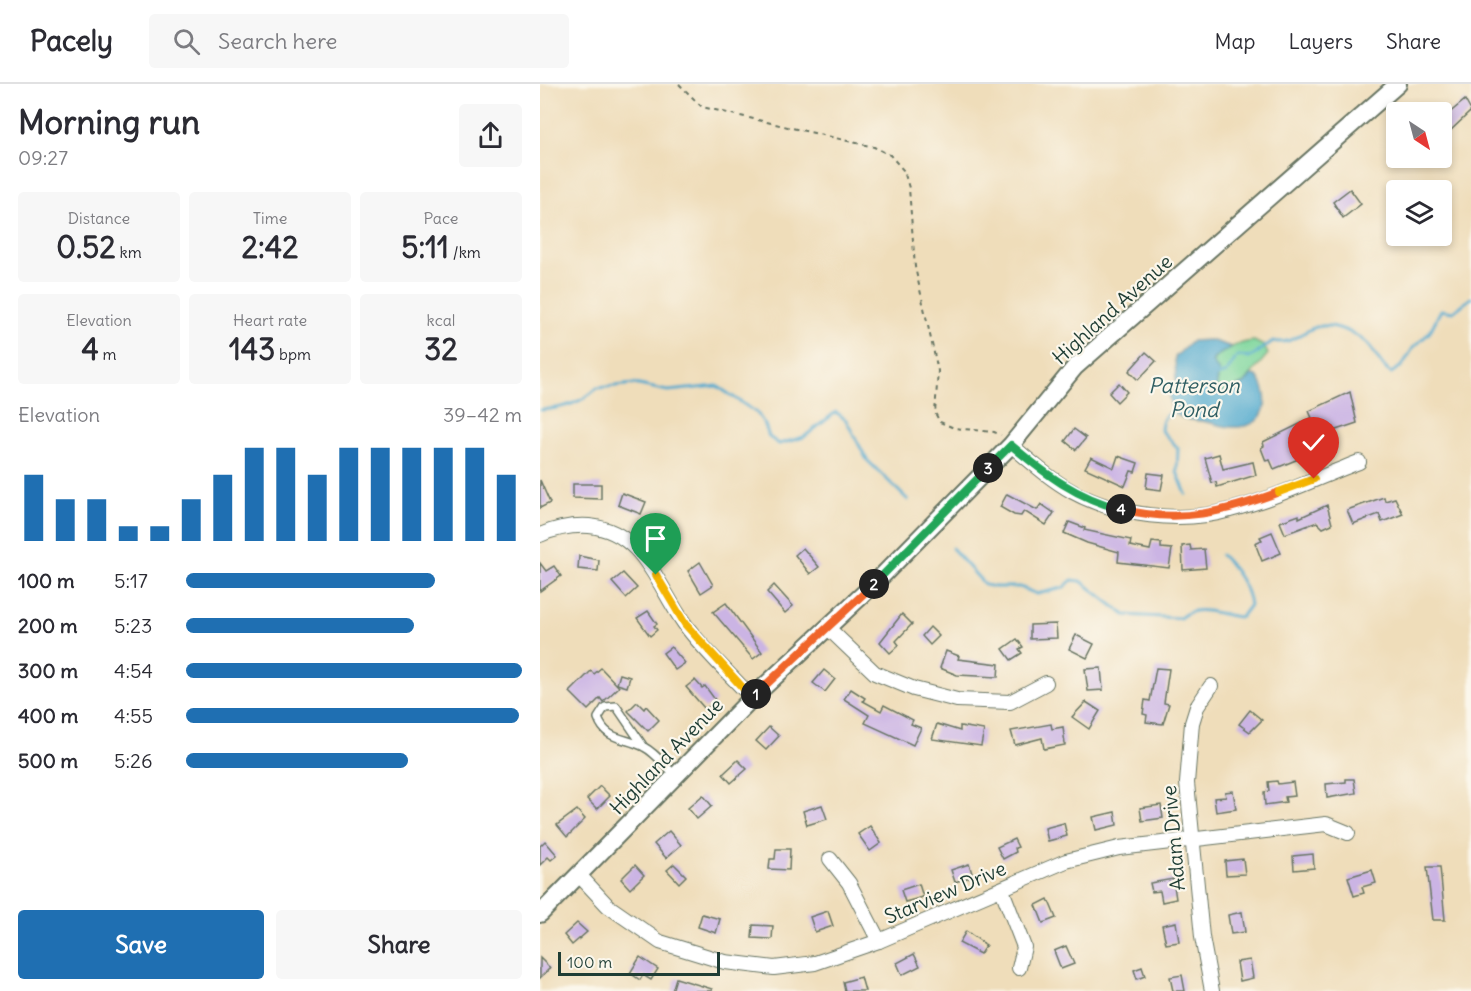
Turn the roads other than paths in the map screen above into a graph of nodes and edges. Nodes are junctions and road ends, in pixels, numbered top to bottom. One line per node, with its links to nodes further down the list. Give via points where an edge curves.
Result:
1 (1398, 84): 2 (street, Highland Avenue, via 1076,367)
2 (1011, 445): 3 (street, via 1074,493 1138,514 1202,516 1230,510); 5 (street, Highland Avenue)
3 (1359, 462)
4 (540, 536): 8 (street, via 577,525 598,527 630,542 656,575 685,624)
5 (827, 627): 6 (street, via 875,673 946,697 1010,702); 8 (street, Highland Avenue)
6 (1046, 683)
7 (1211, 686): 12 (street, Adam Drive, via 1197,706 1192,723 1187,783)
8 (752, 698): 10 (street, Highland Avenue)
9 (644, 747): 9 (lane, via 601,729 597,718 605,707 616,706); 10 (lane)
10 (676, 776): 14 (street, Highland Avenue)
11 (1348, 833): 12 (street, Starview Drive, via 1326,824)
12 (1192, 840): 15 (street, Starview Drive, via 1119,848 1066,861); 19 (street, Adam Drive)
13 (830, 859): 17 (street, via 849,883)
14 (580, 876): 16 (street, Highland Avenue); 17 (street, Starview Drive, via 608,906 660,942 725,962 774,968 815,963)
15 (1002, 890): 17 (street, Starview Drive); 18 (street, via 1024,947)
16 (540, 914)
17 (879, 940)
18 (1020, 968)
19 (1212, 991)

